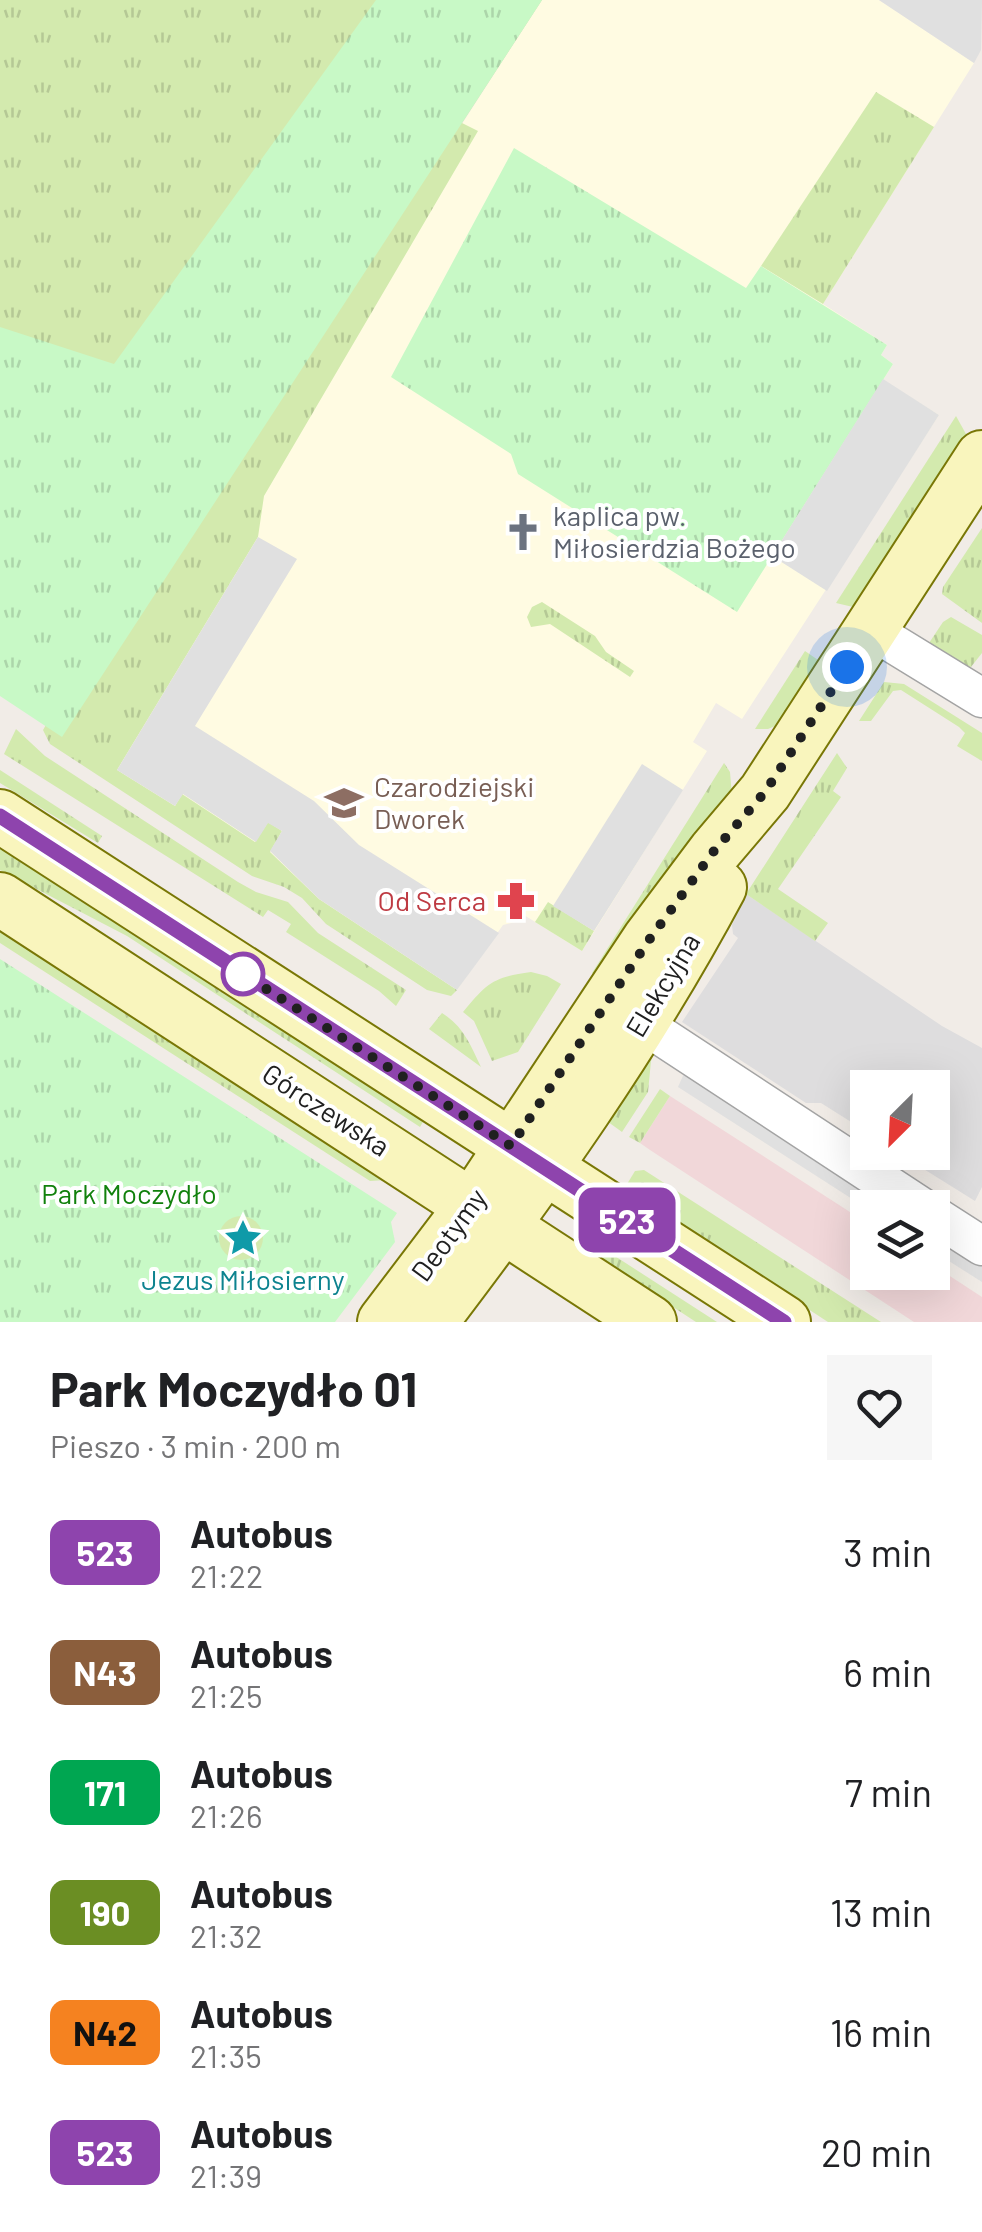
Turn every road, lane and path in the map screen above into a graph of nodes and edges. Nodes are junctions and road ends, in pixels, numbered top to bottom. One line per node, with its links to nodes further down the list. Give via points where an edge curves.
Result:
1 (982, 457): 2 (main road, Elekcyjna)
2 (871, 630): 3 (street); 6 (main road, Elekcyjna, via 765,792 714,851)
3 (982, 698)
4 (0, 816): 7 (main road)
5 (0, 899): 9 (main road, Górczewska)
6 (624, 1012): 7 (main road, Elekcyjna); 8 (street)
7 (528, 1157): 9 (main road, Deotymy); 15 (main road)
8 (896, 1190)
9 (488, 1216): 12 (main road, Deotymy); 13 (main road, Deotymy); 14 (main road, Górczewska)
10 (950, 1226): 11 (street)
11 (982, 1246)
12 (384, 1322)
13 (431, 1322)
14 (650, 1322)
15 (784, 1322)

